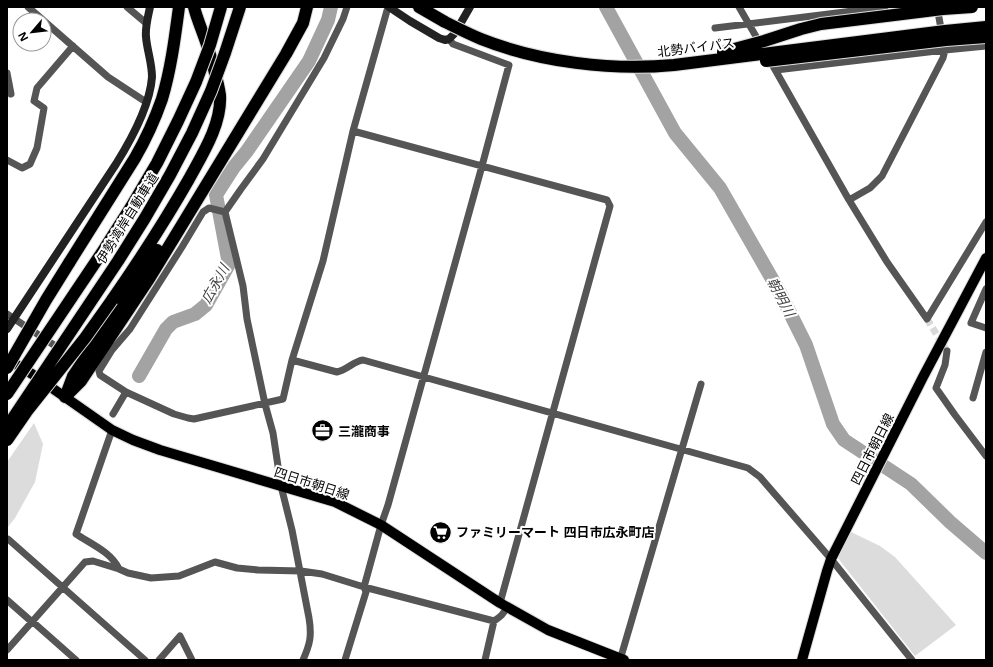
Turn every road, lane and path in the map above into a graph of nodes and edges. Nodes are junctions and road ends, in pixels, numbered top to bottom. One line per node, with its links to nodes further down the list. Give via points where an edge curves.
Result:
1 (127, 7): 19 (street)
2 (150, 7): 19 (street)
3 (179, 7): 52 (highway, bridge, via 162,98 143,144)
4 (194, 7): 65 (highway, bridge, via 220,94 216,122 209,140 200,160 138,263)
5 (222, 7): 57 (highway, 伊勢湾岸自動車道, bridge, via 196,82 157,163 103,251)
6 (240, 7): 63 (highway, 伊勢湾岸自動車道, bridge, via 211,91 170,175 118,261)
7 (299, 7): 58 (highway, via 292,28 249,101 143,273 74,376)
8 (308, 7): 46 (highway, via 303,23 286,54)
9 (347, 7): 39 (street, via 324,58 263,159)
10 (389, 7): 25 (street, via 439,38); 35 (street)
11 (419, 7): 29 (highway, 北勢バイパス, bridge, via 482,39 522,52)
12 (470, 7): 25 (street)
13 (739, 7): 20 (street)
14 (818, 7): 18 (street)
15 (885, 7): 18 (street)
16 (937, 7): 28 (street)
17 (972, 7): 30 (highway, bridge, via 821,24 715,54)
18 (814, 15): 20 (street)
19 (146, 23): 34 (street, via 152,75)
20 (749, 24): 23 (street); 31 (street)
21 (52, 27): 26 (street)
22 (986, 27): 30 (highway, 北勢バイパス, bridge)
23 (715, 28)
24 (986, 37): 29 (highway, bridge, via 702,68 656,70)
25 (449, 40): 37 (street, via 453,44 509,65)
26 (73, 46): 34 (street, via 108,77); 36 (street, via 37,88 34,101 44,108 37,148 30,164 22,168)
27 (986, 46): 28 (street)
28 (945, 50): 31 (street); 38 (street, via 882,176 870,188)
29 (611, 67): 30 (highway, 北勢バイパス, bridge)
30 (655, 67)
31 (776, 70): 38 (street)
32 (7, 73): 33 (street)
33 (11, 94)
34 (146, 102): 43 (street, via 130,141 116,164)
35 (353, 131): 37 (street); 51 (street, via 323,261)
36 (7, 160)
37 (482, 166): 53 (street); 62 (street, via 606,200 610,206)
38 (849, 200): 40 (street, via 927,319)
39 (225, 212): 46 (street, via 209,208 203,212 130,330); 60 (street, via 243,286 247,319)
40 (986, 222)
41 (986, 258): 71 (main road, 四日市朝日線)
42 (986, 289): 44 (street, via 971,323)
43 (11, 316): 45 (street); 49 (street)
44 (986, 328)
45 (7, 329)
46 (108, 348): 56 (street, via 99,371 100,375); 58 (highway)
47 (947, 351): 67 (street, via 945,365 936,388)
48 (986, 352): 54 (street)
49 (72, 357)
50 (7, 359): 58 (main road, 四日市朝日線)
51 (292, 360): 53 (street, via 337,372 363,360); 60 (street, via 283,399)
52 (7, 368)
53 (423, 377): 62 (street); 69 (street)
54 (982, 379): 59 (street)
55 (701, 384): 66 (street)
56 (126, 392): 60 (street, via 188,418); 61 (street)
57 (7, 394)
58 (64, 397): 64 (main road, 四日市朝日線)
59 (973, 398)
60 (265, 404): 68 (street, via 273,433)
61 (113, 414)
62 (552, 414): 66 (street); 77 (street)
63 (7, 427)
64 (112, 430): 68 (main road, 四日市朝日線, via 160,450); 72 (street, via 76,534 116,561)
65 (7, 440)
66 (681, 450): 71 (street, via 748,468 760,477); 88 (street)
67 (986, 456)
68 (281, 486): 69 (main road, 四日市朝日線, via 336,502); 73 (street)
69 (381, 525): 75 (street); 77 (main road, 四日市朝日線)
70 (7, 539): 74 (street)
71 (833, 556): 89 (main road, 四日市朝日線, via 826,571); 90 (street)
72 (119, 569): 73 (street, via 151,578 179,576 215,562 244,569); 74 (street, via 92,560 86,562)
73 (301, 572): 75 (street, via 322,574); 85 (street, via 311,630)
74 (63, 587): 79 (street); 82 (street)
75 (364, 587): 78 (street); 86 (street, via 366,592)
76 (7, 600): 79 (street)
77 (504, 605): 78 (street, via 505,612); 88 (main road, 四日市朝日線, via 548,630)
78 (494, 621): 87 (street)
79 (32, 622): 80 (street); 81 (street)
80 (7, 650)
81 (76, 660)
82 (144, 660)
83 (159, 660): 84 (street, via 180,636)
84 (192, 660)
85 (303, 660)
86 (345, 660)
87 (485, 660)
88 (622, 660)
89 (802, 660)
90 (912, 660)

